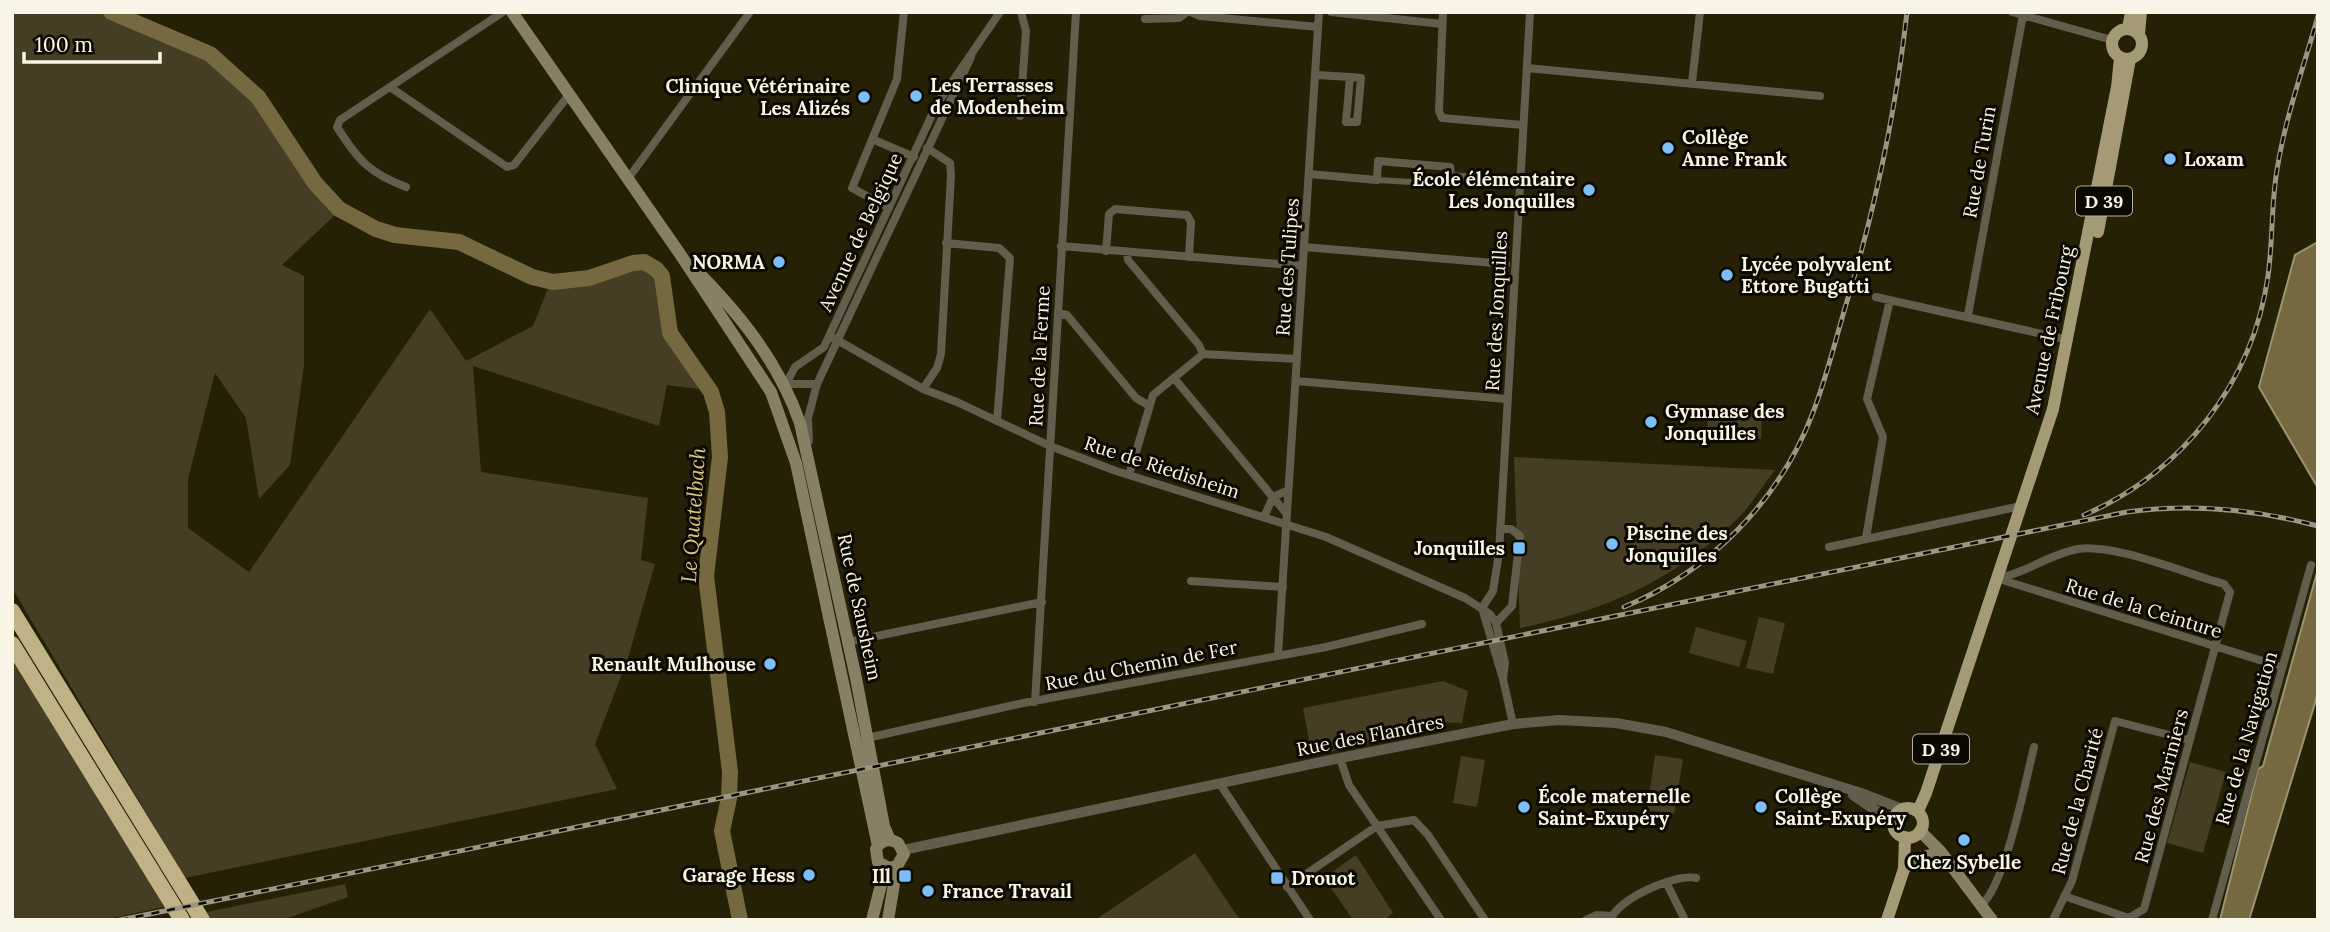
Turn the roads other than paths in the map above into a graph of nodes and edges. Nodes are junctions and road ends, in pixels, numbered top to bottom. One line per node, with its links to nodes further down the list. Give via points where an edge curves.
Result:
1 (503, 12): 31 (street)
2 (512, 12): 32 (main road, Rue de Sausheim)
3 (750, 12): 42 (street)
4 (904, 12): 36 (street, via 897,79)
5 (1000, 12): 25 (street, Avenue de Belgique)
6 (1021, 12): 34 (street, via 1026,31)
7 (1076, 12): 48 (street, Rue de la Ferme)
8 (1189, 12): 19 (street, via 1179,18); 20 (street)
9 (1273, 12): 20 (street)
10 (1319, 12): 22 (street, Rue des Tulipes)
11 (1331, 12): 21 (street)
12 (1443, 12): 21 (street)
13 (1530, 12): 27 (street, Rue des Jonquilles)
14 (1700, 12): 30 (street)
15 (2011, 12): 18 (street)
16 (2131, 12): 23 (main road)
17 (2141, 12): 23 (main road)
18 (2023, 15): 24 (street); 59 (street, Rue de Turin)
19 (1145, 19)
20 (1273, 22): 22 (street)
21 (1442, 24): 35 (street, via 1442,118)
22 (1318, 27): 28 (street, Rue des Tulipes)
23 (2133, 31): 24 (main road, via 2117,32); 26 (main road, via 2141,48)
24 (2112, 40): 26 (main road, via 2112,47)
25 (971, 57): 37 (street, Avenue de Belgique); 38 (street, Avenue de Belgique, via 937,104)
26 (2125, 58): 61 (main road, Avenue de Fribourg / D 39)
27 (1527, 68): 30 (street); 35 (street, Rue des Jonquilles)
28 (1316, 75): 29 (street); 40 (street, Rue des Tulipes)
29 (1350, 77): 29 (street, via 1346,122 1357,122 1361,78)
30 (1692, 83): 33 (street)
31 (390, 87): 32 (street, via 507,167 514,165); 45 (street, via 340,120 337,128 370,171)
32 (568, 96): 42 (main road, Rue de Sausheim)
33 (1820, 96)
34 (1020, 116)
35 (1524, 125): 44 (street, Rue des Jonquilles)
36 (872, 139): 38 (street); 46 (street, via 852,188)
37 (928, 148): 39 (street, Avenue de Belgique); 47 (street, via 950,163)
38 (912, 156): 39 (street); 46 (street, Avenue de Belgique)
39 (921, 161): 60 (street, Avenue de Belgique)
40 (1309, 174): 43 (street); 49 (street, Rue des Tulipes)
41 (1451, 176): 43 (street, via 1446,184); 43 (street, via 1450,167 1378,161); 44 (street)
42 (627, 180): 52 (main road, Rue de Sausheim)
43 (1377, 180)
44 (1520, 182): 70 (street, Rue des Jonquilles)
45 (406, 187)
46 (889, 208): 60 (street, Avenue de Belgique)
47 (946, 243): 68 (street, via 941,354); 72 (street, via 999,248 1010,258)
48 (1061, 246): 50 (street); 58 (street, Rue de la Ferme)
49 (1304, 247): 54 (street); 55 (street, Rue des Tulipes)
50 (1107, 251): 51 (street); 53 (street, via 1109,214 1115,209 1187,215 1191,222)
51 (1127, 253): 53 (street); 62 (street)
52 (680, 254): 66 (main road, Rue de Sausheim, via 771,357); 69 (main road, Rue de Sausheim)
53 (1189, 257): 55 (street)
54 (1506, 264)
55 (1303, 265): 63 (street, Rue des Tulipes)
56 (1876, 296): 57 (street)
57 (1890, 300): 59 (street); 83 (street, via 1867,399 1883,437)
58 (1058, 313): 71 (street, via 1067,316 1136,398); 73 (street, Rue de la Ferme)
59 (1968, 315): 61 (street)
60 (834, 338): 66 (street, Avenue de Belgique, via 794,367); 67 (street, Avenue de Belgique); 68 (street, Rue de Riedisheim)
61 (2069, 340): 78 (main road, Avenue de Fribourg / D 39, via 2053,409)
62 (1203, 354): 63 (street); 64 (street)
63 (1297, 359): 65 (street, Rue des Tulipes)
64 (1174, 378): 71 (street); 77 (street)
65 (1296, 381): 70 (street); 76 (street, Rue des Tulipes)
66 (786, 384): 67 (street); 69 (street); 74 (main road, Rue de Sausheim)
67 (817, 384): 74 (street, Avenue de Belgique, via 808,418)
68 (923, 390): 72 (street, Rue de Riedisheim)
69 (771, 392): 94 (main road, Rue de Sausheim, via 796,463)
70 (1507, 399): 82 (street, Rue des Jonquilles)
71 (1148, 405): 75 (street)
72 (998, 421): 73 (street, Rue de Riedisheim)
73 (1050, 446): 75 (street, Rue de Riedisheim); 89 (street, Rue de la Ferme)
74 (809, 457): 94 (main road, Rue de Sausheim)
75 (1129, 472): 80 (street, Rue de Riedisheim)
76 (1288, 490): 77 (street); 79 (street, Rue des Tulipes)
77 (1273, 497): 79 (street); 80 (street)
78 (2021, 506): 83 (street); 86 (main road, Avenue de Fribourg / D 39)
79 (1286, 513): 81 (street, Rue des Tulipes)
80 (1264, 517): 81 (street, Rue de Riedisheim)
81 (1287, 524): 88 (street, Rue des Tulipes); 90 (street, Rue de Riedisheim)
82 (1500, 529): 90 (street, Rue des Jonquilles, via 1495,584); 92 (street, via 1511,529 1520,536 1512,606)
83 (1866, 538): 84 (street)
84 (1829, 547)
85 (2311, 565): 98 (street, Rue de la Navigation)
86 (1997, 578): 96 (street, Rue de la Ceinture); 96 (street, Rue des Mariniers, via 2068,552 2096,548 2228,588 2230,596); 109 (main road, D 39)
87 (1191, 581): 88 (street)
88 (1283, 587): 97 (street, Rue des Tulipes)
89 (1042, 602): 94 (street); 100 (street, Rue de la Ferme)
90 (1482, 608): 92 (street); 99 (street)
91 (12, 611): 127 (highway)
92 (1496, 623): 99 (street, via 1505,663)
93 (1422, 624): 97 (street, Rue du Chemin de Fer)
94 (842, 643): 102 (main road, Rue de Sausheim)
95 (12, 644): 126 (highway)
96 (2215, 648): 98 (street, Rue de la Ceinture); 103 (street, Rue des Mariniers)
97 (1279, 654): 100 (street, Rue du Chemin de Fer)
98 (2282, 667): 138 (street, Rue de la Navigation)
99 (1503, 679): 101 (street)
100 (1035, 702): 102 (street, Rue du Chemin de Fer)
101 (1513, 724): 105 (street, Rue des Flandres); 107 (street, Rue des Flandres, via 1574,720 1650,728)
102 (862, 739): 114 (main road, Rue de Sausheim, via 884,826)
103 (2189, 740): 123 (street, Rue de la Charité, via 2115,721); 123 (street, Rue des Mariniers, via 2141,913 2129,918)
104 (2034, 747): 124 (street, via 2007,851 1990,896)
105 (1340, 758): 106 (street, Rue des Flandres); 111 (street, via 1349,785)
106 (1220, 784): 115 (street, Rue des Flandres); 122 (street)
107 (1841, 788): 108 (street, Rue des Flandres); 110 (street, Rue des Flandres)
108 (1902, 809): 109 (main road); 110 (main road)
109 (1918, 811): 112 (main road)
110 (1894, 822): 113 (main road, via 1896,831)
111 (1377, 826): 122 (street); 131 (street); 132 (street, via 1419,822)
112 (1920, 831): 113 (main road); 116 (main road)
113 (1905, 837): 119 (main road)
114 (884, 843): 115 (main road, via 898,843); 117 (main road, via 876,858)
115 (903, 850): 118 (main road)
116 (1941, 852): 119 (main road, via 1917,859); 124 (main road)
117 (881, 865): 118 (main road); 128 (main road, via 884,873)
118 (897, 866): 129 (main road)
119 (1905, 869): 135 (main road)
120 (1696, 878): 121 (street)
121 (1666, 882): 125 (street, via 1653,886); 134 (street)
122 (1287, 887): 130 (street)
123 (2064, 896): 137 (street, Rue de la Charité)
124 (1981, 905): 136 (main road)
125 (1611, 918): 133 (street, via 1597,915)
126 (182, 920)
127 (202, 920)
128 (872, 920)
129 (888, 920)
130 (1310, 920)
131 (1441, 920)
132 (1485, 920)
133 (1586, 920)
134 (1685, 920)
135 (1887, 920)
136 (1992, 920)
137 (2053, 920)
138 (2212, 920)

